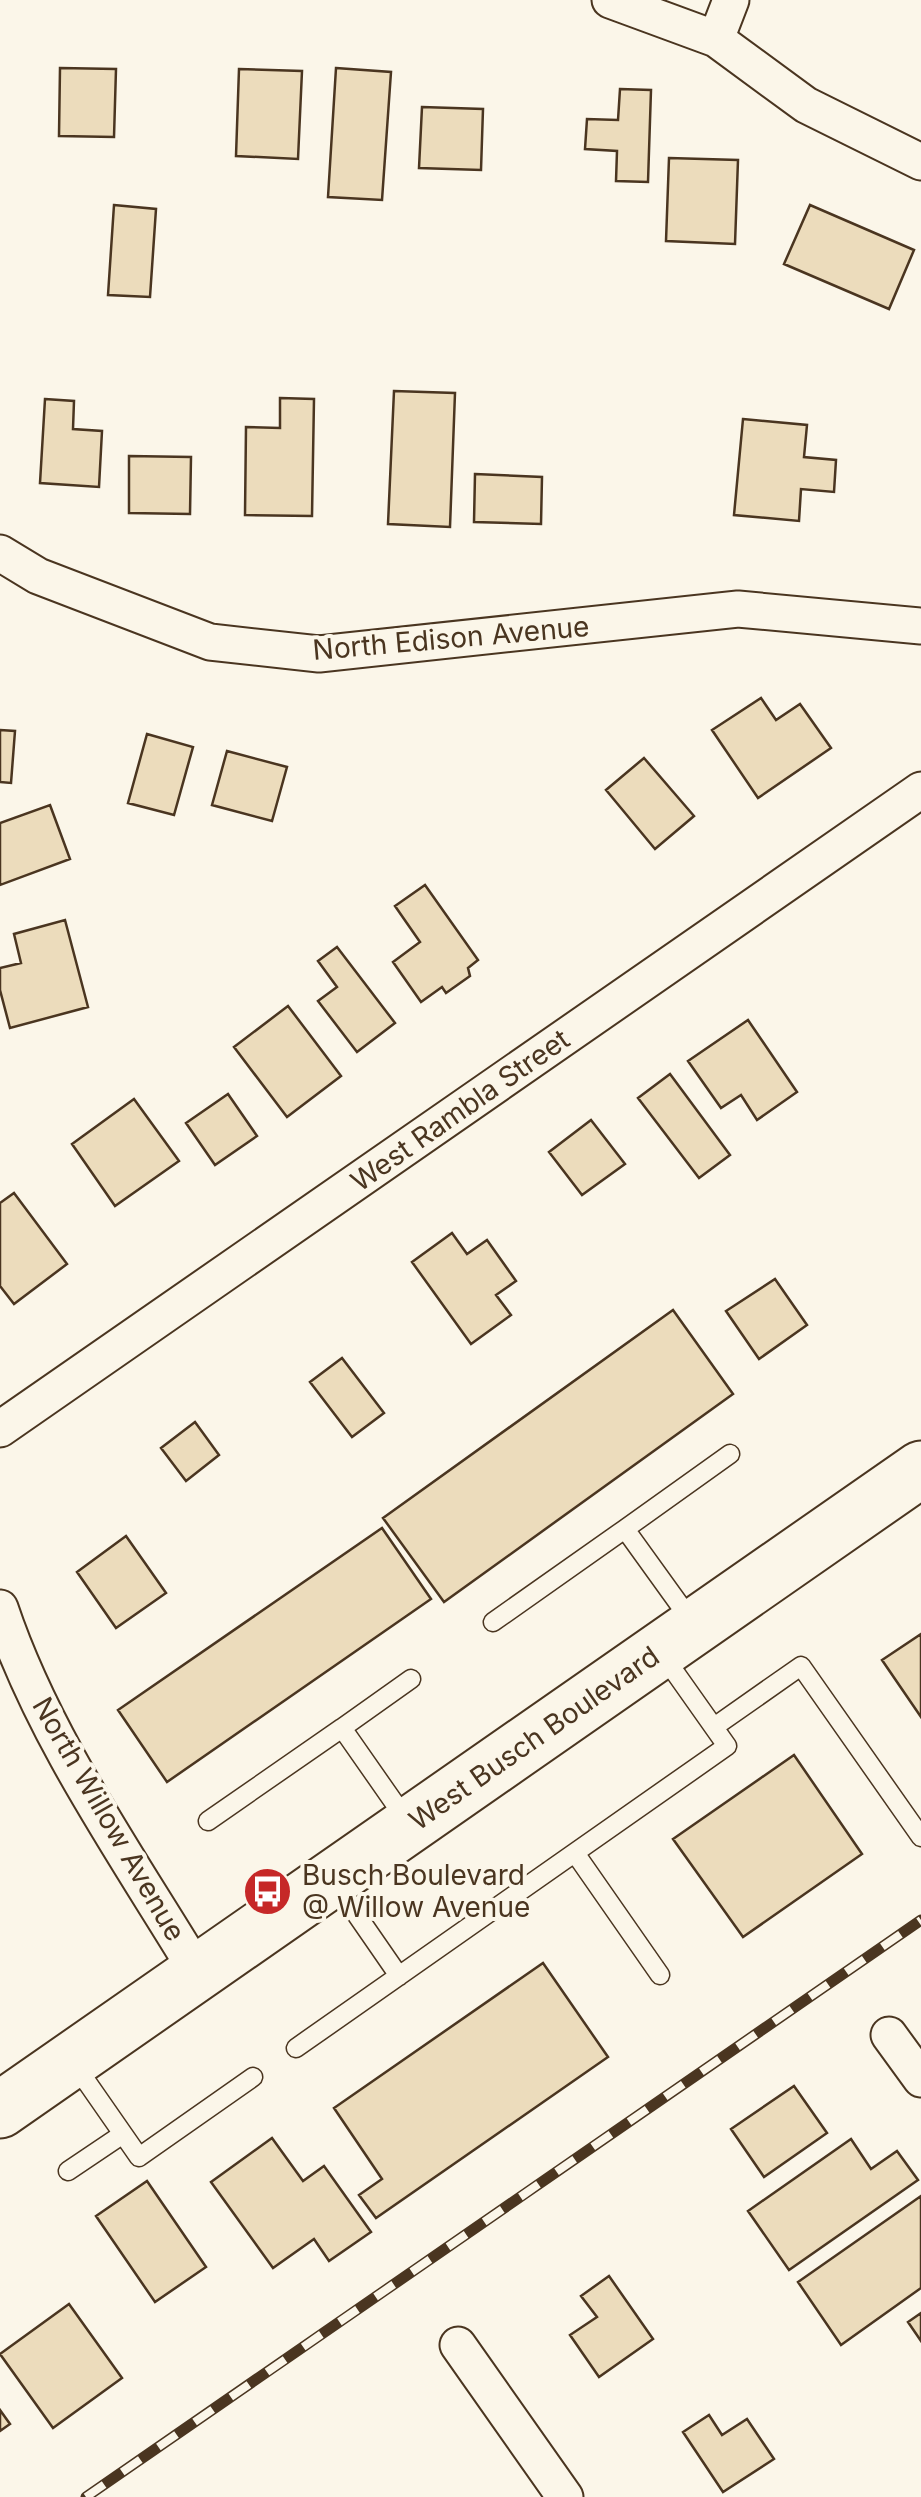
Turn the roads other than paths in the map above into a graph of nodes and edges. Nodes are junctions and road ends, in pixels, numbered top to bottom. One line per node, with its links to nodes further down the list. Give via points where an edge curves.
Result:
1 (610, 0): 3 (street)
2 (731, 0): 3 (street)
3 (716, 38): 4 (street, via 806,105)
4 (921, 162)
5 (0, 553): 6 (street, North Edison Avenue, via 38,576 210,642 319,654 738,609)
6 (921, 626)
7 (921, 790): 8 (street, West Rambla Street)
8 (0, 1429)
9 (730, 1454): 11 (lane)
10 (921, 1469): 14 (main road, West Busch Boulevard)
11 (625, 1529): 13 (lane); 14 (lane)
12 (0, 1608): 23 (street, North Willow Avenue, via 14,1651 79,1776)
13 (493, 1622)
14 (678, 1638): 16 (lane); 19 (main road, West Busch Boulevard)
15 (411, 1680): 17 (lane)
16 (714, 1727): 20 (lane, via 801,1666); 21 (lane, via 727,1746)
17 (342, 1728): 18 (lane); 19 (lane)
18 (208, 1821)
19 (410, 1825): 22 (main road, West Busch Boulevard)
20 (921, 1837)
21 (575, 1853): 24 (lane); 25 (lane)
22 (332, 1879): 23 (main road, West Busch Boulevard); 25 (lane)
23 (198, 1973): 28 (main road, West Busch Boulevard)
24 (660, 1975)
25 (399, 1976): 27 (lane)
26 (890, 2035): 30 (street)
27 (296, 2048)
28 (71, 2061): 31 (main road, West Busch Boulevard); 32 (lane)
29 (253, 2077): 32 (lane, via 139,2157)
30 (921, 2079)
31 (0, 2110)
32 (123, 2134): 33 (lane)
33 (68, 2171)
34 (458, 2345): 35 (street)
35 (565, 2497)

